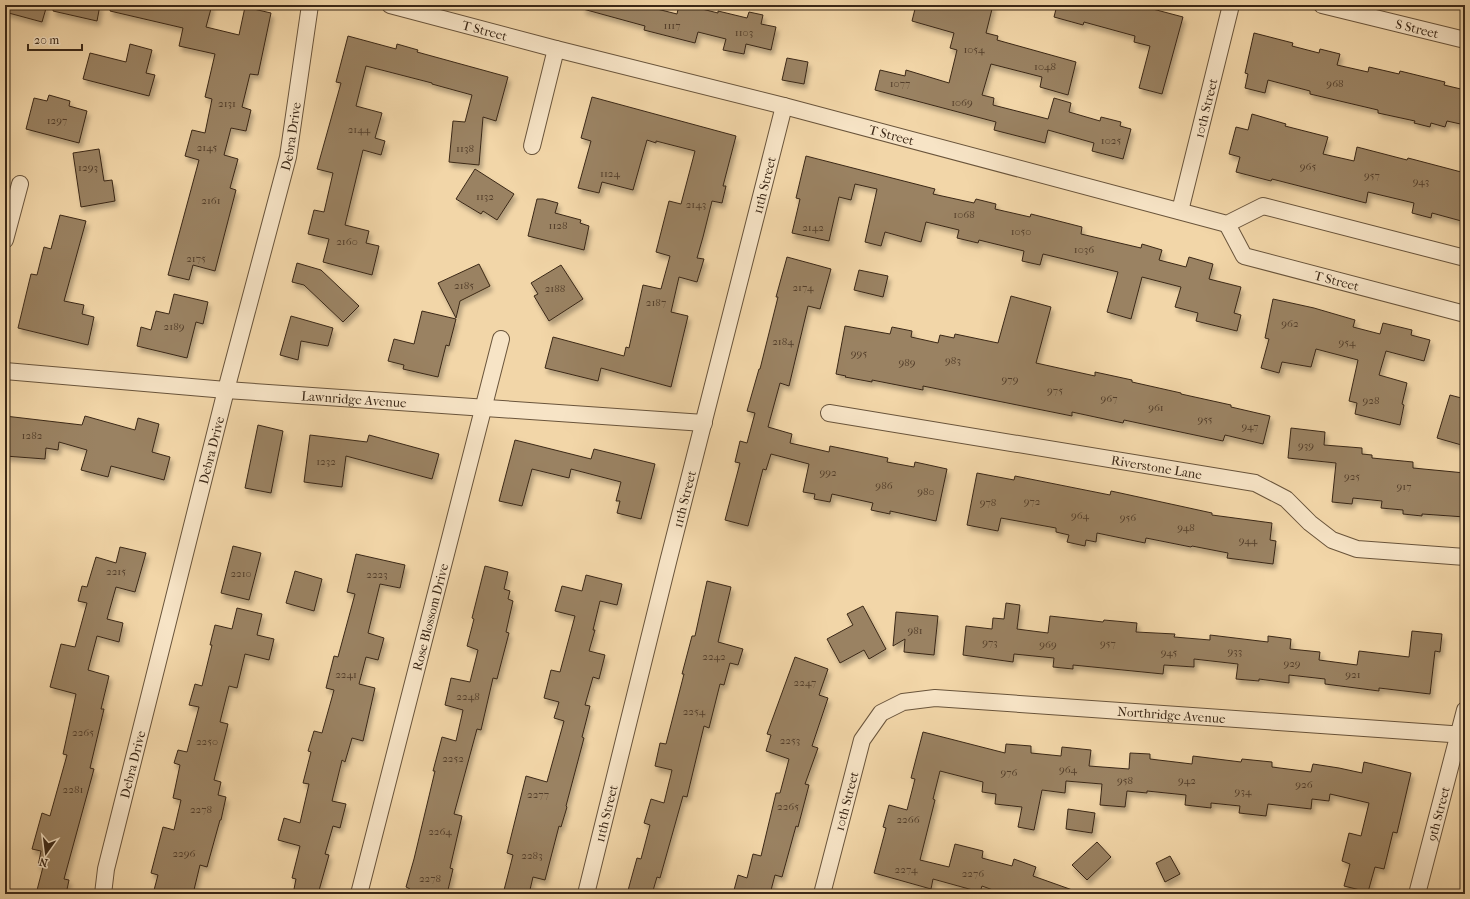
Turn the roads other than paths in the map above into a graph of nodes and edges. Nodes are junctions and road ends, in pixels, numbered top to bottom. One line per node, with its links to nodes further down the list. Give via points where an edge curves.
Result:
1 (310, 5): 17 (street, Debra Drive, via 288,157)
2 (390, 5): 6 (street, T Street)
3 (1230, 5): 10 (street, 10th Street)
4 (1322, 5): 5 (street, S Street)
5 (1465, 40)
6 (556, 49): 7 (street, T Street); 8 (street)
7 (784, 106): 10 (street, T Street); 20 (street, 11th Street)
8 (532, 146)
9 (20, 184): 12 (street)
10 (1180, 211): 11 (street, T Street)
11 (1227, 224): 13 (street, via 1263,206); 14 (street, T Street, via 1244,256)
12 (5, 240)
13 (1465, 258)
14 (1465, 314)
15 (501, 339): 18 (street, Rose Blossom Drive)
16 (5, 371): 17 (street, Lawnridge Avenue)
17 (226, 390): 18 (street, Lawnridge Avenue); 25 (street, Debra Drive, via 106,869)
18 (483, 407): 20 (street, Lawnridge Avenue); 26 (street, Rose Blossom Drive)
19 (829, 413): 21 (street, Riverstone Lane, via 1255,484 1286,499 1332,540 1357,549)
20 (704, 423): 27 (street, 11th Street)
21 (1465, 557)
22 (1465, 710): 24 (street, 9th Street)
23 (881, 713): 24 (street, Northridge Avenue, via 903,702 935,698); 28 (street, 10th Street, via 862,740)
24 (1462, 734): 29 (street, 9th Street)
25 (103, 894)
26 (359, 894)
27 (586, 894)
28 (822, 894)
29 (1417, 894)

